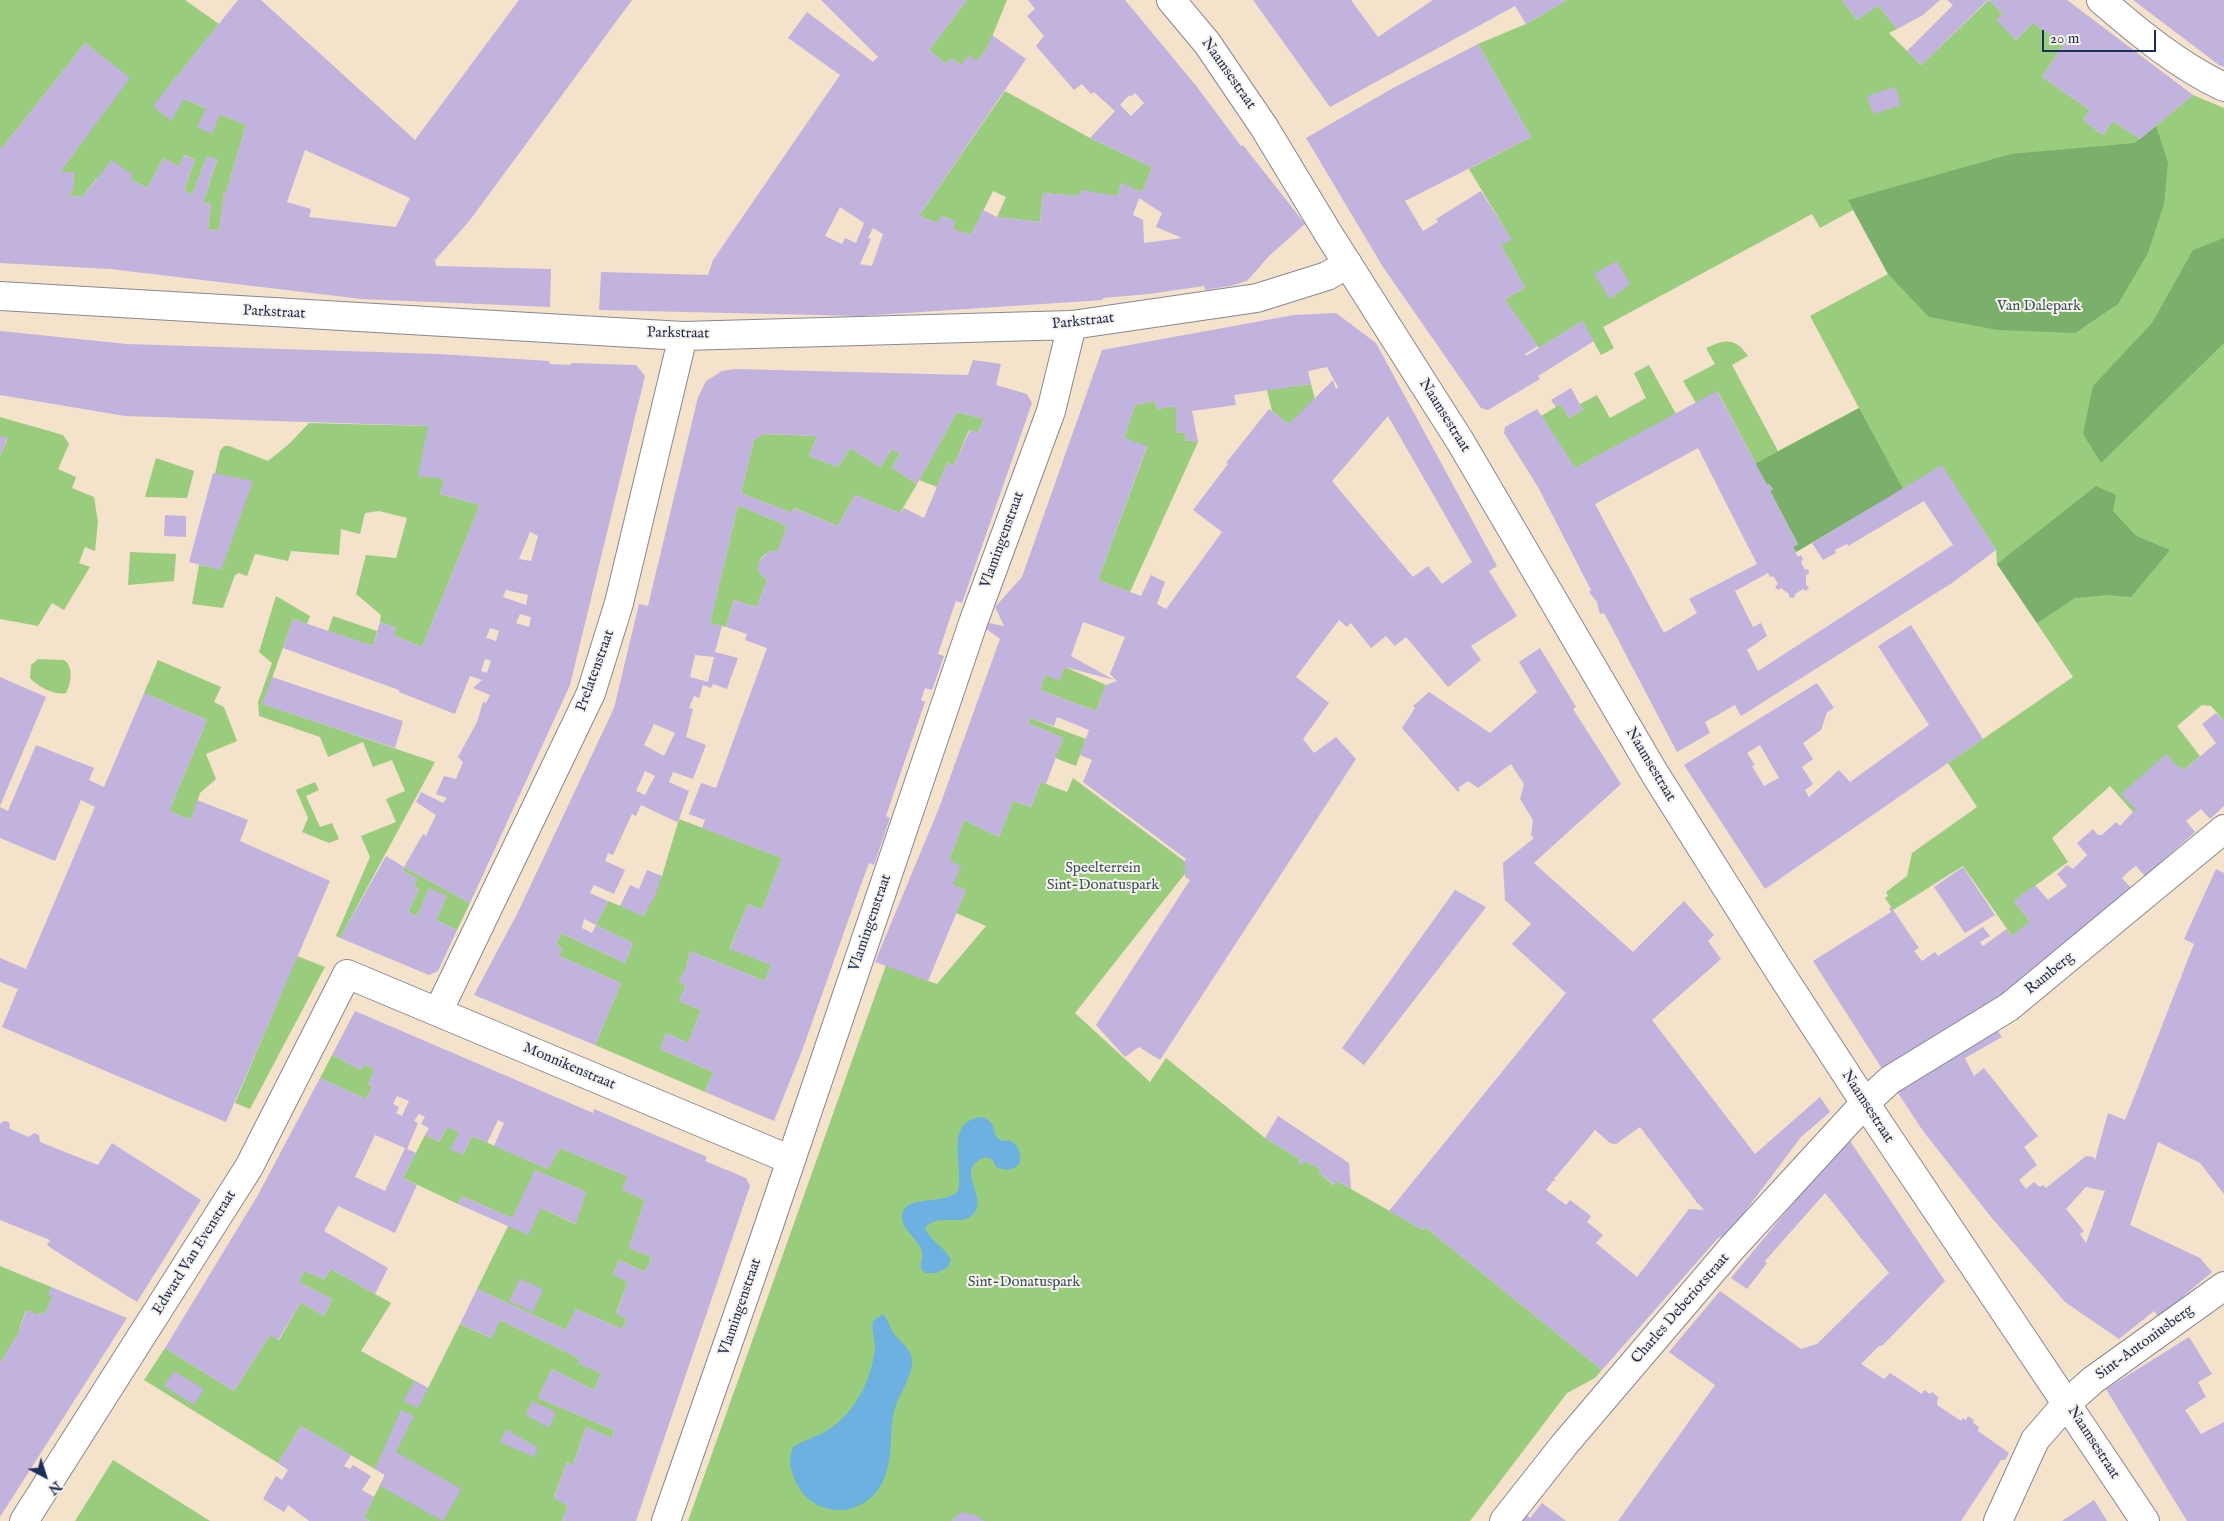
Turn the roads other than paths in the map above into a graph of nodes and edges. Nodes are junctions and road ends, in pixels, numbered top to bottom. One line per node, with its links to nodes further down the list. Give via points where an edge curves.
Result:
1 (1171, 0): 4 (street, Naamsestraat, via 1207,44 1264,127)
2 (2100, 0): 3 (street, via 2204,77)
3 (2224, 87)
4 (1348, 264): 6 (street, Parkstraat, via 1327,276 1257,298); 11 (street, Naamsestraat, via 1460,442 1655,774)
5 (0, 296): 7 (street, Parkstraat)
6 (1072, 324): 7 (street, Parkstraat); 12 (street, Vlamingenstraat, via 1050,412 974,620)
7 (683, 336): 10 (street, Prelatenstraat, via 619,603 591,693)
8 (2224, 829): 11 (street, Ramberg, via 2009,1007 1890,1080)
9 (347, 974): 10 (street, Monnikenstraat); 15 (street, Edward Van Evenstraat, via 249,1167)
10 (438, 1012): 12 (street, Monnikenstraat)
11 (1865, 1104): 14 (street, Naamsestraat); 17 (street, Charles Deberiotstraat, via 1737,1243 1564,1445)
12 (791, 1160): 16 (street, Vlamingenstraat)
13 (2224, 1286): 14 (street, Sint-Antoniusberg, via 2093,1380)
14 (2067, 1403): 18 (street, Sint-Antoniusberg, via 2035,1440); 19 (street, Naamsestraat)
15 (24, 1521)
16 (666, 1521)
17 (1504, 1521)
18 (1998, 1521)
19 (2144, 1521)

